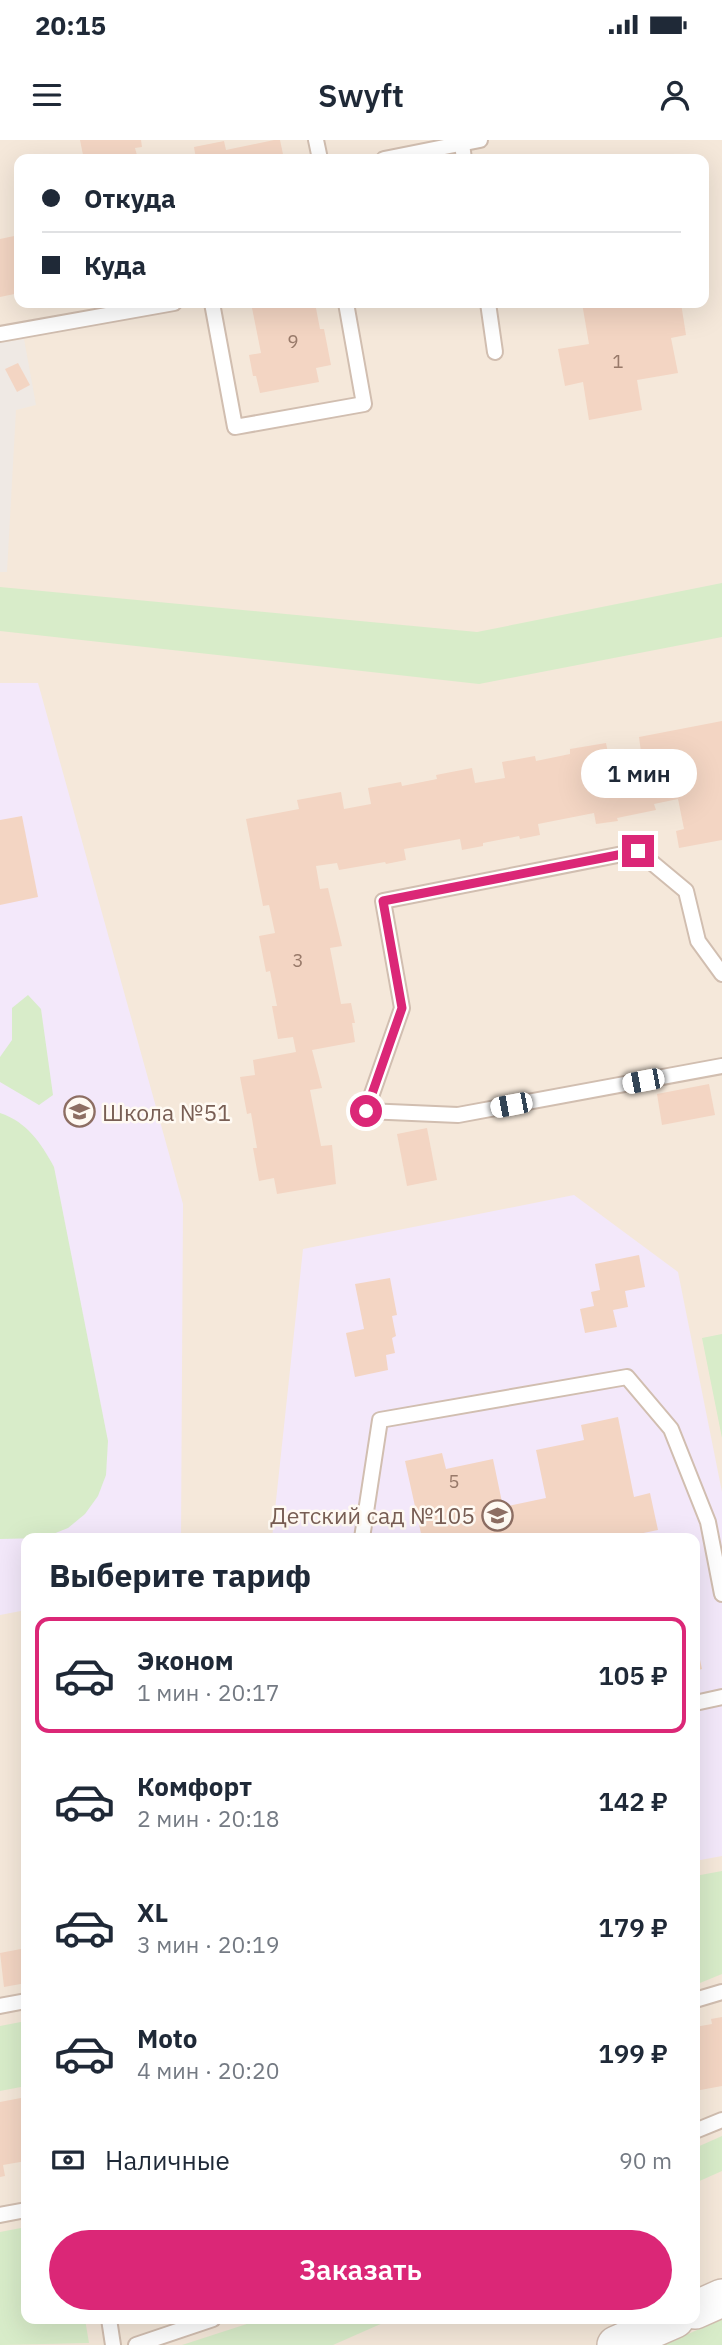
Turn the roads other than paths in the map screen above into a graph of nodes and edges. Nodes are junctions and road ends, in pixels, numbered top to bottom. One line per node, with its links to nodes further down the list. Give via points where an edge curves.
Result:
1 (480, 140): 2 (lane)
2 (462, 144): 3 (lane); 4 (lane)
3 (410, 154)
4 (463, 154)
5 (146, 308): 9 (lane)
6 (213, 308): 7 (lane, via 235,427 364,404)
7 (347, 308)
8 (489, 308): 10 (lane)
9 (0, 334)
10 (495, 352)
11 (722, 974): 12 (lane, via 698,941 686,891 638,851 383,901 402,1008 366,1111 458,1115)
12 (722, 1066)
13 (363, 1533): 14 (lane, via 380,1420 627,1377 671,1429 708,1522)
14 (722, 1594)
15 (722, 1697): 16 (lane)
16 (700, 1702)
17 (722, 1992): 18 (lane)
18 (700, 1999)
19 (21, 2002): 20 (lane)
20 (0, 2006)
21 (722, 2120): 22 (lane)
22 (700, 2129)
23 (21, 2211): 24 (lane)
24 (0, 2215)
25 (722, 2298): 26 (street)
26 (700, 2308)
27 (110, 2324): 30 (lane)
28 (198, 2324): 31 (lane)
29 (664, 2324): 32 (street)
30 (113, 2345)
31 (136, 2345)
32 (616, 2345)

